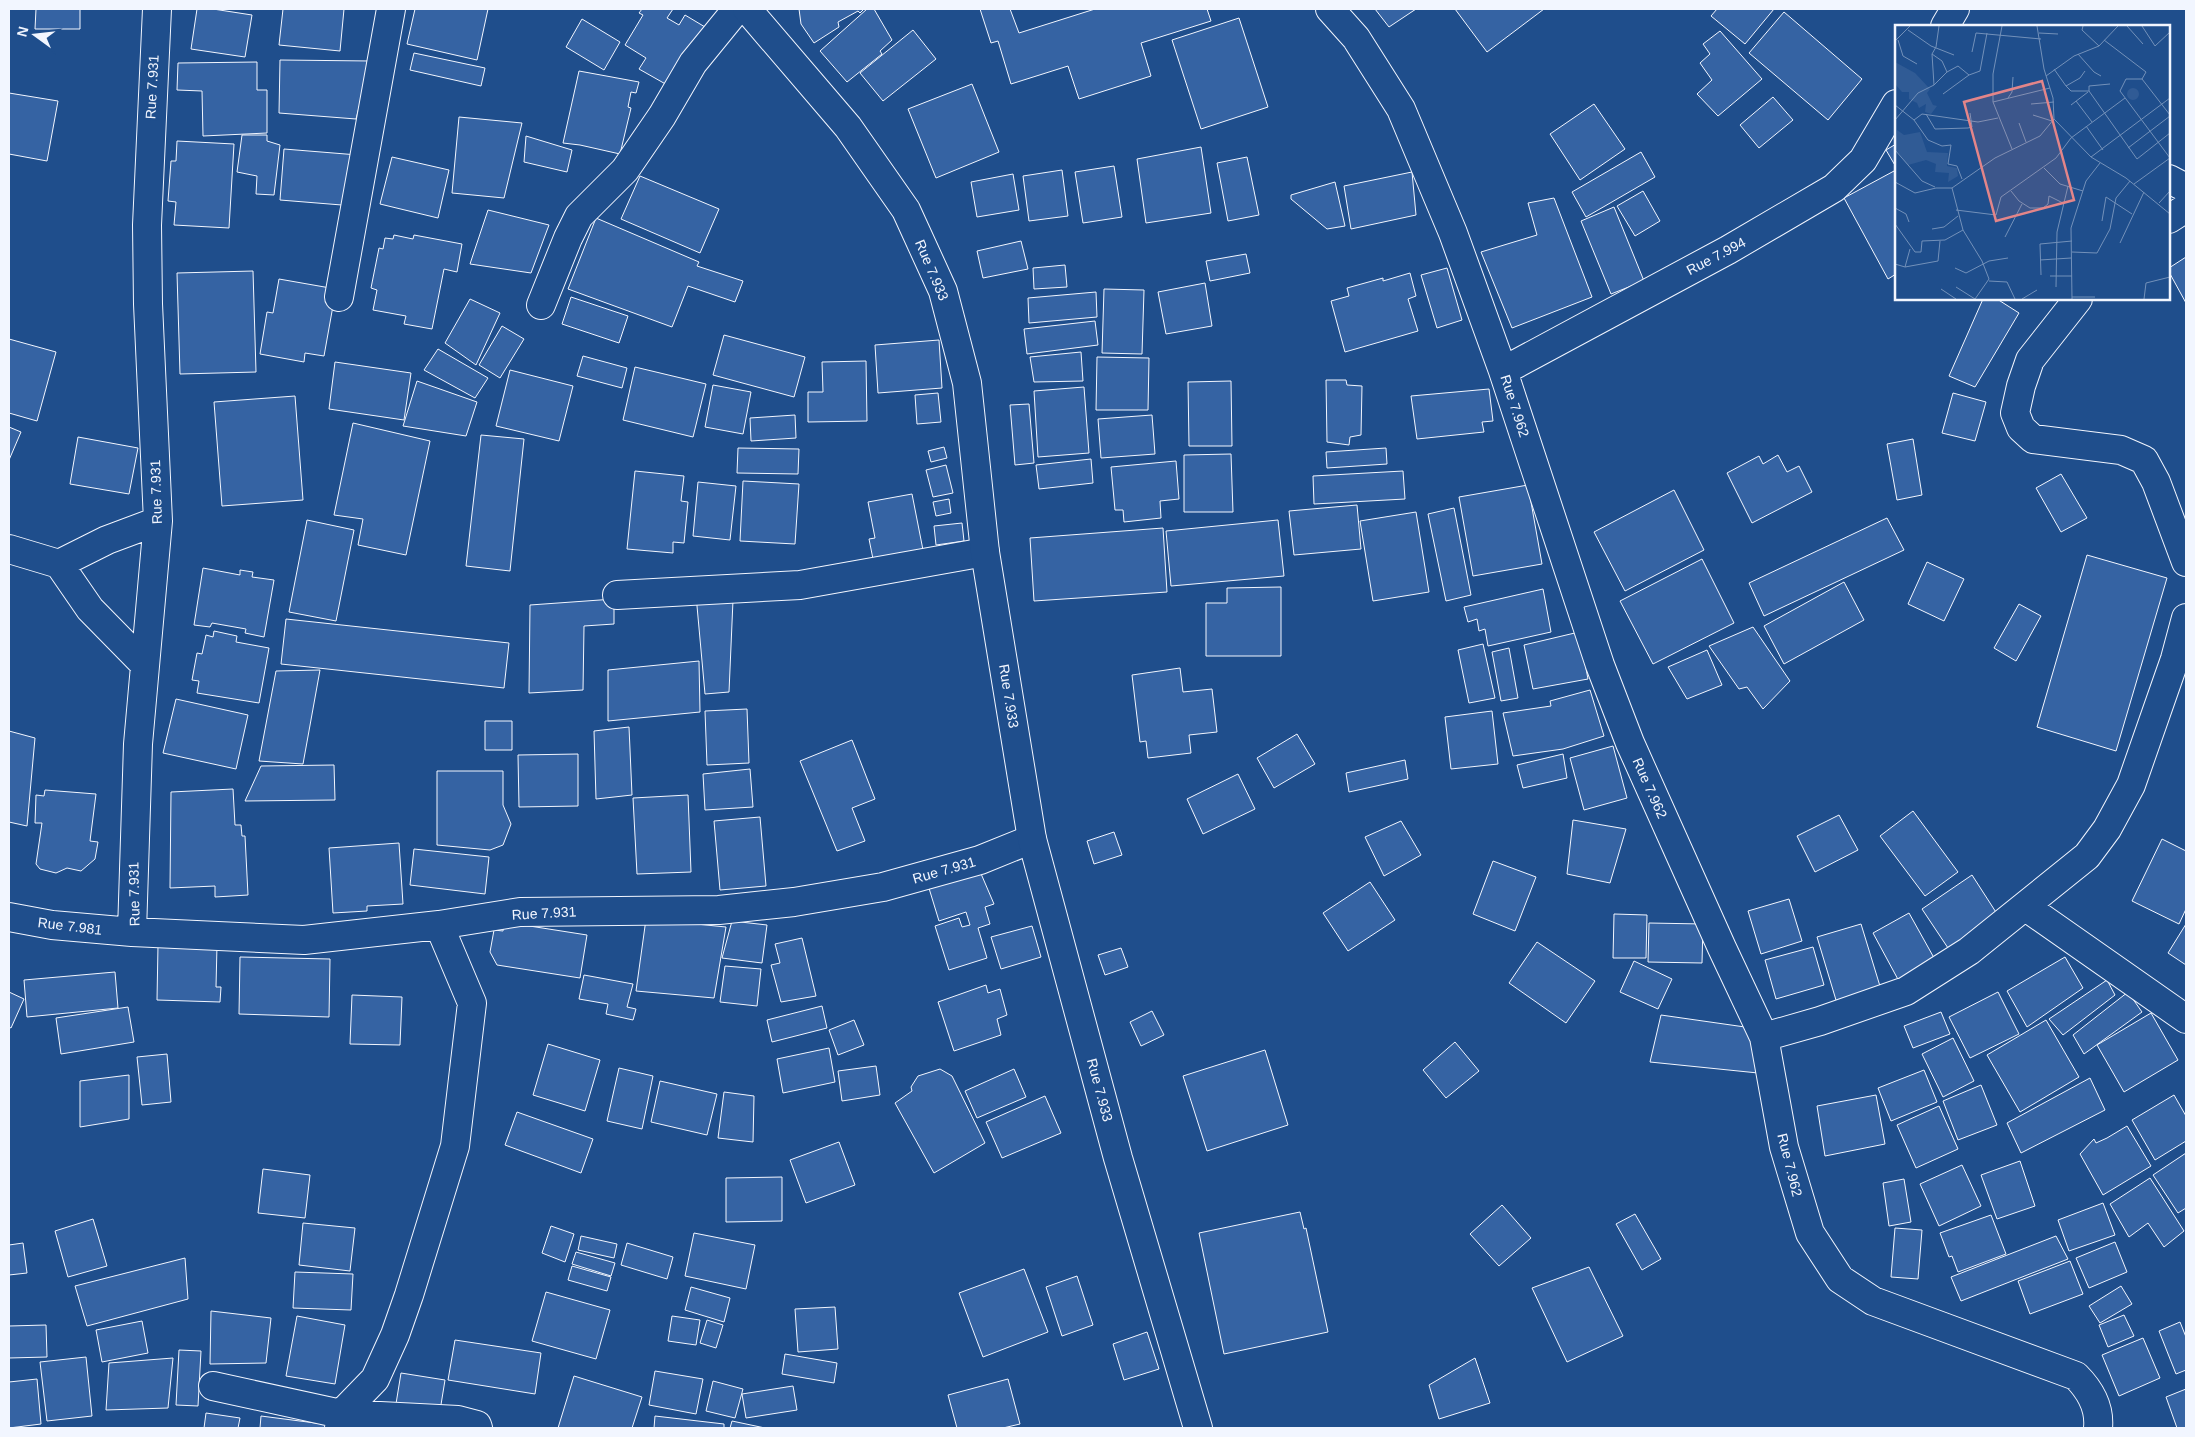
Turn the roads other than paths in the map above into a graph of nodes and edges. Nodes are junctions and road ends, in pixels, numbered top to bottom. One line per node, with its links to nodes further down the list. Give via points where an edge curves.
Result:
1 (156, 9): 17 (street, Rue 7.931, via 147,225)
2 (391, 9): 13 (street)
3 (737, 9): 15 (street, via 693,63 625,170 579,216)
4 (747, 9): 19 (street, Rue 7.933, via 848,126 901,202 943,292 966,384)
5 (1330, 9): 16 (street, Rue 7.962, via 1356,38 1401,109 1453,233)
6 (1956, 9): 7 (street)
7 (1946, 25)
8 (1895, 106): 16 (street, Rue 7.994, via 1863,160 1834,188 1728,250)
9 (2170, 179): 10 (street)
10 (2186, 188)
11 (2186, 208): 12 (street)
12 (2170, 218)
13 (339, 297)
14 (2077, 300): 20 (street, via 2030,360 2015,413 2021,428 2033,440 2121,450 2144,460 2156,482)
15 (541, 305)
16 (1503, 371): 31 (street, Rue 7.962, via 1600,665 1630,743)
17 (158, 522): 21 (street, via 107,540); 24 (street, Rue 7.931)
18 (9, 549): 21 (street)
19 (985, 552): 22 (street, via 800,585); 25 (street, Rue 7.933)
20 (2186, 562)
21 (59, 564): 24 (street, via 90,609)
22 (617, 595)
23 (2186, 618): 26 (street, via 2131,785 2107,829 2087,856)
24 (145, 665): 29 (street, Rue 7.931, via 138,744)
25 (1032, 839): 28 (street, Rue 7.931, via 980,860 883,887 794,902 718,910 520,912); 35 (street, Rue 7.933, via 1118,1158)
26 (2026, 907): 30 (street); 31 (street, via 1969,951 1906,991 1820,1021)
27 (9, 917): 29 (street, Rue 7.981, via 52,925)
28 (439, 925): 29 (street, Rue 7.931, via 304,940); 33 (street, via 472,1003 455,1146 395,1334 375,1379)
29 (132, 932)
30 (2186, 1019)
31 (1764, 1036): 36 (street, Rue 7.962, via 1792,1179 1810,1233 1840,1279 1874,1301 2076,1376 2088,1389 2099,1416)
32 (213, 1386): 33 (street)
33 (340, 1421): 34 (street, via 458,1420)
34 (478, 1428)
35 (1198, 1428)
36 (2098, 1428)

